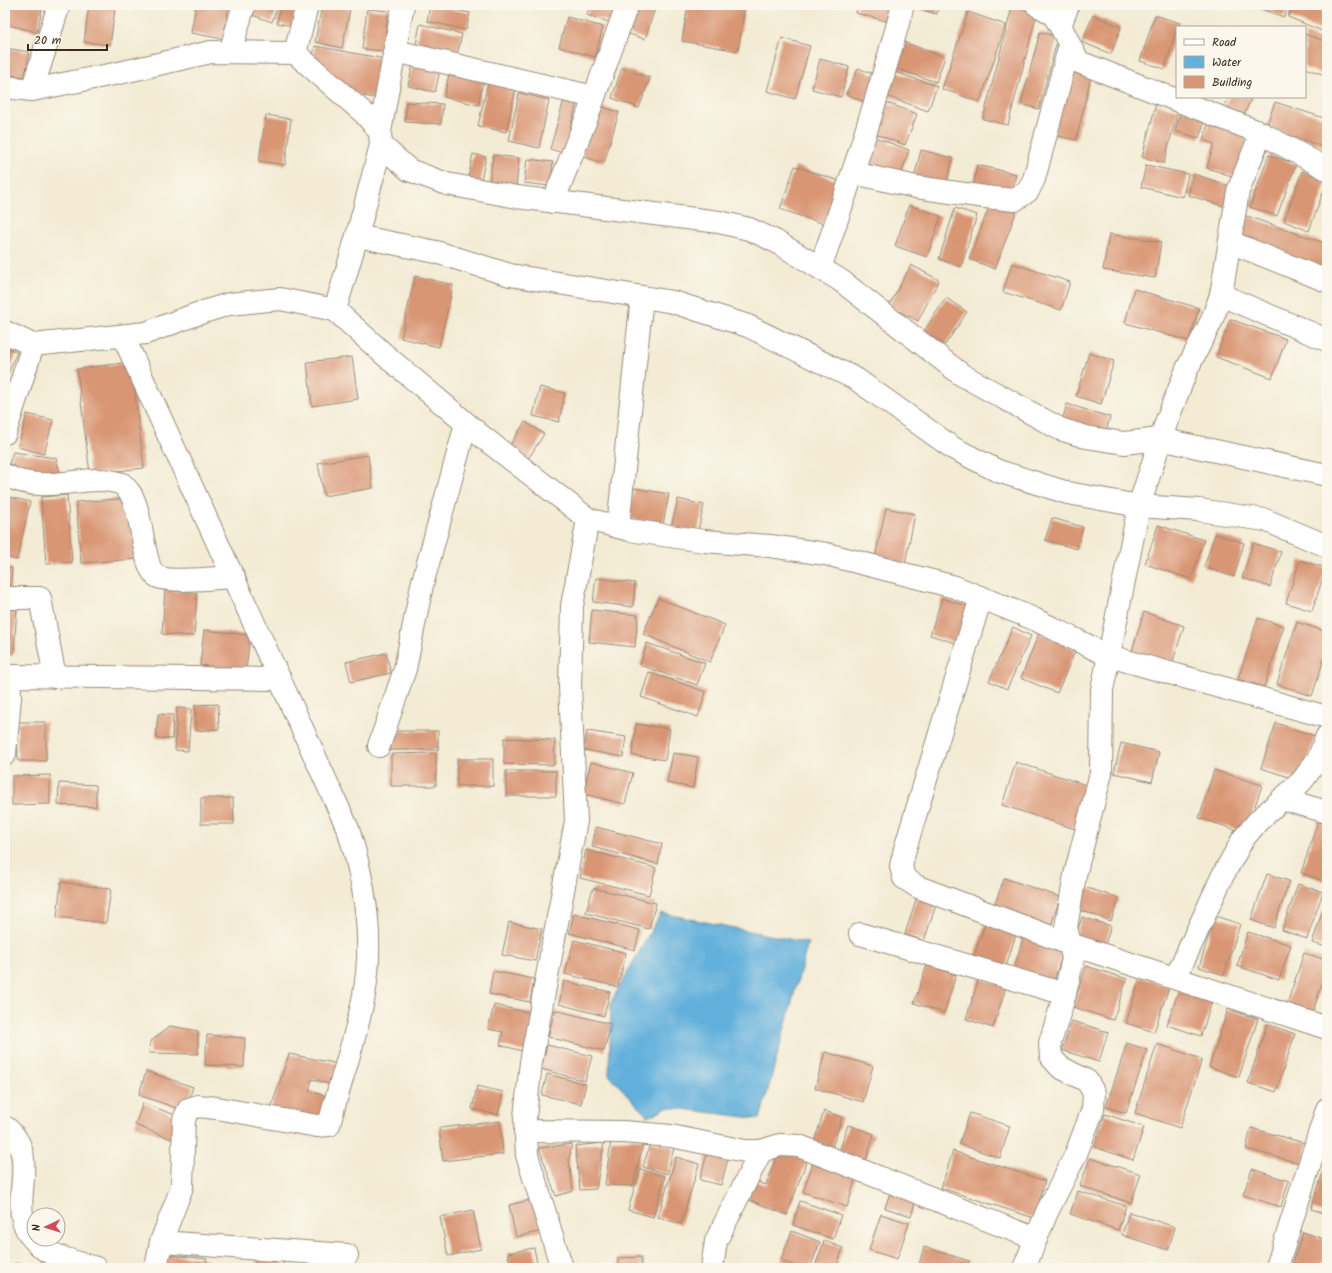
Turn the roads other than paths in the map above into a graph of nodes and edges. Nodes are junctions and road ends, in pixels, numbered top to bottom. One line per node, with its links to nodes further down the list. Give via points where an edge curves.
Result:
1 (58, 5): 15 (street)
2 (244, 5): 12 (street)
3 (308, 5): 13 (street)
4 (403, 5): 11 (street)
5 (626, 5): 16 (street)
6 (902, 5): 20 (street)
7 (1037, 5): 9 (street, via 1052,14)
8 (1068, 5): 9 (street)
9 (1060, 26): 10 (street)
10 (1069, 48): 17 (street, via 1079,62); 20 (street, via 1034,179 1028,191 1015,200 916,187)
11 (394, 51): 16 (street); 18 (street)
12 (230, 52): 13 (street); 15 (street, via 211,52)
13 (295, 53): 18 (street, via 365,114)
14 (5, 87): 15 (street)
15 (32, 90)
16 (594, 97): 21 (street)
17 (1261, 133): 19 (street); 23 (street, via 1238,191)
18 (379, 147): 21 (street, via 409,170 447,184); 22 (street)
19 (1327, 169)
20 (854, 173): 24 (street)
21 (553, 202): 24 (street, via 719,222 749,229)
22 (359, 229): 27 (street, via 510,275); 28 (street)
23 (1230, 242): 25 (street); 26 (street)
24 (820, 268): 35 (street, via 840,280 962,375 1060,430 1086,437)
25 (1327, 281)
26 (1221, 295): 31 (street); 35 (street, via 1187,369)
27 (642, 297): 38 (street, via 673,302 754,329 856,379 953,448 998,471 1068,493); 40 (street)
28 (334, 310): 30 (street, via 280,299 229,304 146,334); 33 (street)
29 (5, 332): 32 (street)
30 (123, 336): 32 (street); 42 (street)
31 (1327, 340)
32 (33, 346): 34 (street)
33 (466, 424): 39 (street); 50 (street, via 422,585 405,669)
34 (5, 433)
35 (1157, 447): 36 (street); 38 (street)
36 (1327, 475)
37 (5, 476): 42 (street, via 40,484 107,480 124,485 134,500 152,573 159,578 176,579)
38 (1141, 497): 41 (street, via 1199,510 1265,520); 45 (street)
39 (588, 519): 40 (street); 61 (street, via 572,606 570,686 576,821 531,1062)
40 (618, 527): 43 (street, via 704,541 770,546 826,554 955,587)
41 (1327, 546)
42 (234, 577): 47 (street)
43 (981, 597): 45 (street, via 1034,619); 55 (street, via 901,866 904,878 918,887)
44 (5, 598): 46 (street, via 40,598)
45 (1109, 656): 48 (street); 55 (street, via 1102,690 1101,772 1075,876 1066,927)
46 (55, 677): 47 (street); 51 (street, via 9,676 10,697)
47 (280, 679): 64 (street, via 348,829 356,854 363,881 366,915 368,954 364,994 349,1060 329,1125 316,1126 217,1108 198,1106 189,1109 184,1119 182,1187)
48 (1327, 717)
49 (1327, 736): 52 (street, via 1318,759 1302,781)
50 (379, 746)
51 (5, 754)
52 (1282, 799): 53 (street); 56 (street, via 1243,839 1222,877)
53 (1327, 812)
54 (860, 934): 57 (street)
55 (1070, 944): 56 (street); 57 (street, via 1073,958)
56 (1176, 977): 58 (street)
57 (1065, 994): 63 (street, via 1050,1043 1051,1057 1060,1067 1087,1082 1094,1093 1093,1109 1076,1154)
58 (1327, 1028)
59 (1327, 1109): 66 (street)
60 (5, 1127): 67 (street, via 13,1133 22,1148 25,1164 21,1216 28,1234 45,1250)
61 (525, 1131): 62 (street, via 623,1132 671,1136 745,1151); 69 (street, via 527,1155)
62 (761, 1151): 63 (street, via 780,1145 799,1146); 70 (street, via 716,1241)
63 (1036, 1239): 71 (street)
64 (161, 1242): 65 (street); 68 (street)
65 (348, 1255)
66 (1277, 1267)
67 (96, 1268)
68 (156, 1268)
69 (562, 1268)
70 (712, 1268)
71 (1024, 1268)

